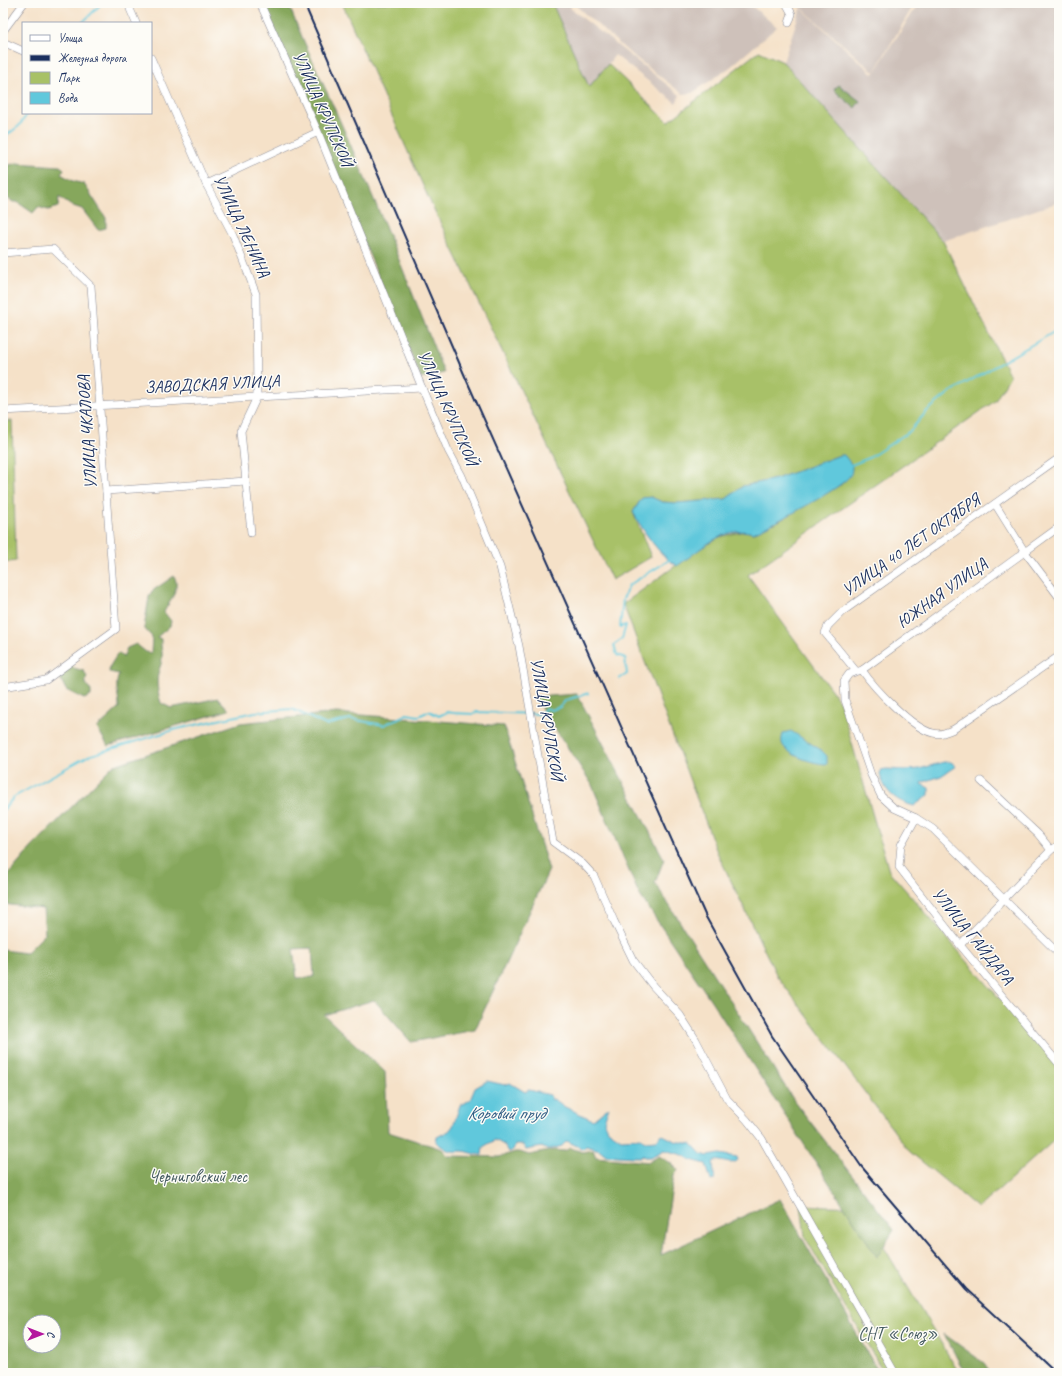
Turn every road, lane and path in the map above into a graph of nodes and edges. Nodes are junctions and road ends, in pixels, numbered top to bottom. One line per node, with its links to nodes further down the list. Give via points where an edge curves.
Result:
1 (24, 3): 7 (street)
2 (260, 3): 11 (street, УЛИЦА КРУПСКОЙ)
3 (786, 3): 6 (street, via 792,14)
4 (130, 9): 5 (street)
5 (136, 22)
6 (789, 23)
7 (3, 31)
8 (3, 42): 9 (street)
9 (22, 51)
10 (152, 60): 12 (street, УЛИЦА ЛЕНИНА)
11 (318, 132): 12 (street); 14 (street, УЛИЦА КРУПСКОЙ)
12 (206, 184): 15 (street, УЛИЦА ЛЕНИНА, via 233,235 256,294)
13 (3, 253): 16 (street, УЛИЦА ЧКАЛОВА, via 53,249 91,286)
14 (422, 388): 15 (street, ЗАВОДСКАЯ УЛИЦА); 37 (street, УЛИЦА КРУПСКОЙ, via 500,567 519,646 554,842 594,876 633,960 680,1015 727,1099 762,1139)
15 (256, 397): 16 (street, ЗАВОДСКАЯ УЛИЦА); 19 (street, УЛИЦА ЛЕНИНА, via 241,431)
16 (100, 406): 17 (street, ЗАВОДСКАЯ УЛИЦА); 20 (street, УЛИЦА ЧКАЛОВА)
17 (3, 411)
18 (1059, 458): 21 (street, УЛИЦА 40 ЛЕТ ОКТЯБРЯ)
19 (246, 481): 20 (street); 23 (street, УЛИЦА ЛЕНИНА)
20 (106, 491): 28 (street, УЛИЦА ЧКАЛОВА, via 116,629 46,680)
21 (995, 504): 24 (street); 27 (street, УЛИЦА 40 ЛЕТ ОКТЯБРЯ, via 842,612 828,626 825,633)
22 (1059, 527): 24 (street, ЮЖНАЯ УЛИЦА)
23 (251, 534)
24 (1026, 552): 25 (street); 27 (street, ЮЖНАЯ УЛИЦА)
25 (1059, 597)
26 (1059, 656): 27 (street, via 947,732 935,734 923,729 883,696)
27 (859, 670): 30 (street, ЮЖНАЯ УЛИЦА, via 849,674 844,681 846,700 871,775 881,796 894,808)
28 (3, 688)
29 (981, 782): 32 (street, via 1038,834)
30 (916, 818): 33 (street, via 933,829); 34 (street, УЛИЦА ГАЙДАРА, via 901,845 899,867)
31 (1059, 845): 32 (street)
32 (1051, 850): 33 (street)
33 (1004, 900): 34 (street); 35 (street)
34 (960, 945): 36 (street, УЛИЦА ГАЙДАРА)
35 (1059, 954)
36 (1059, 1064)
37 (895, 1373)

